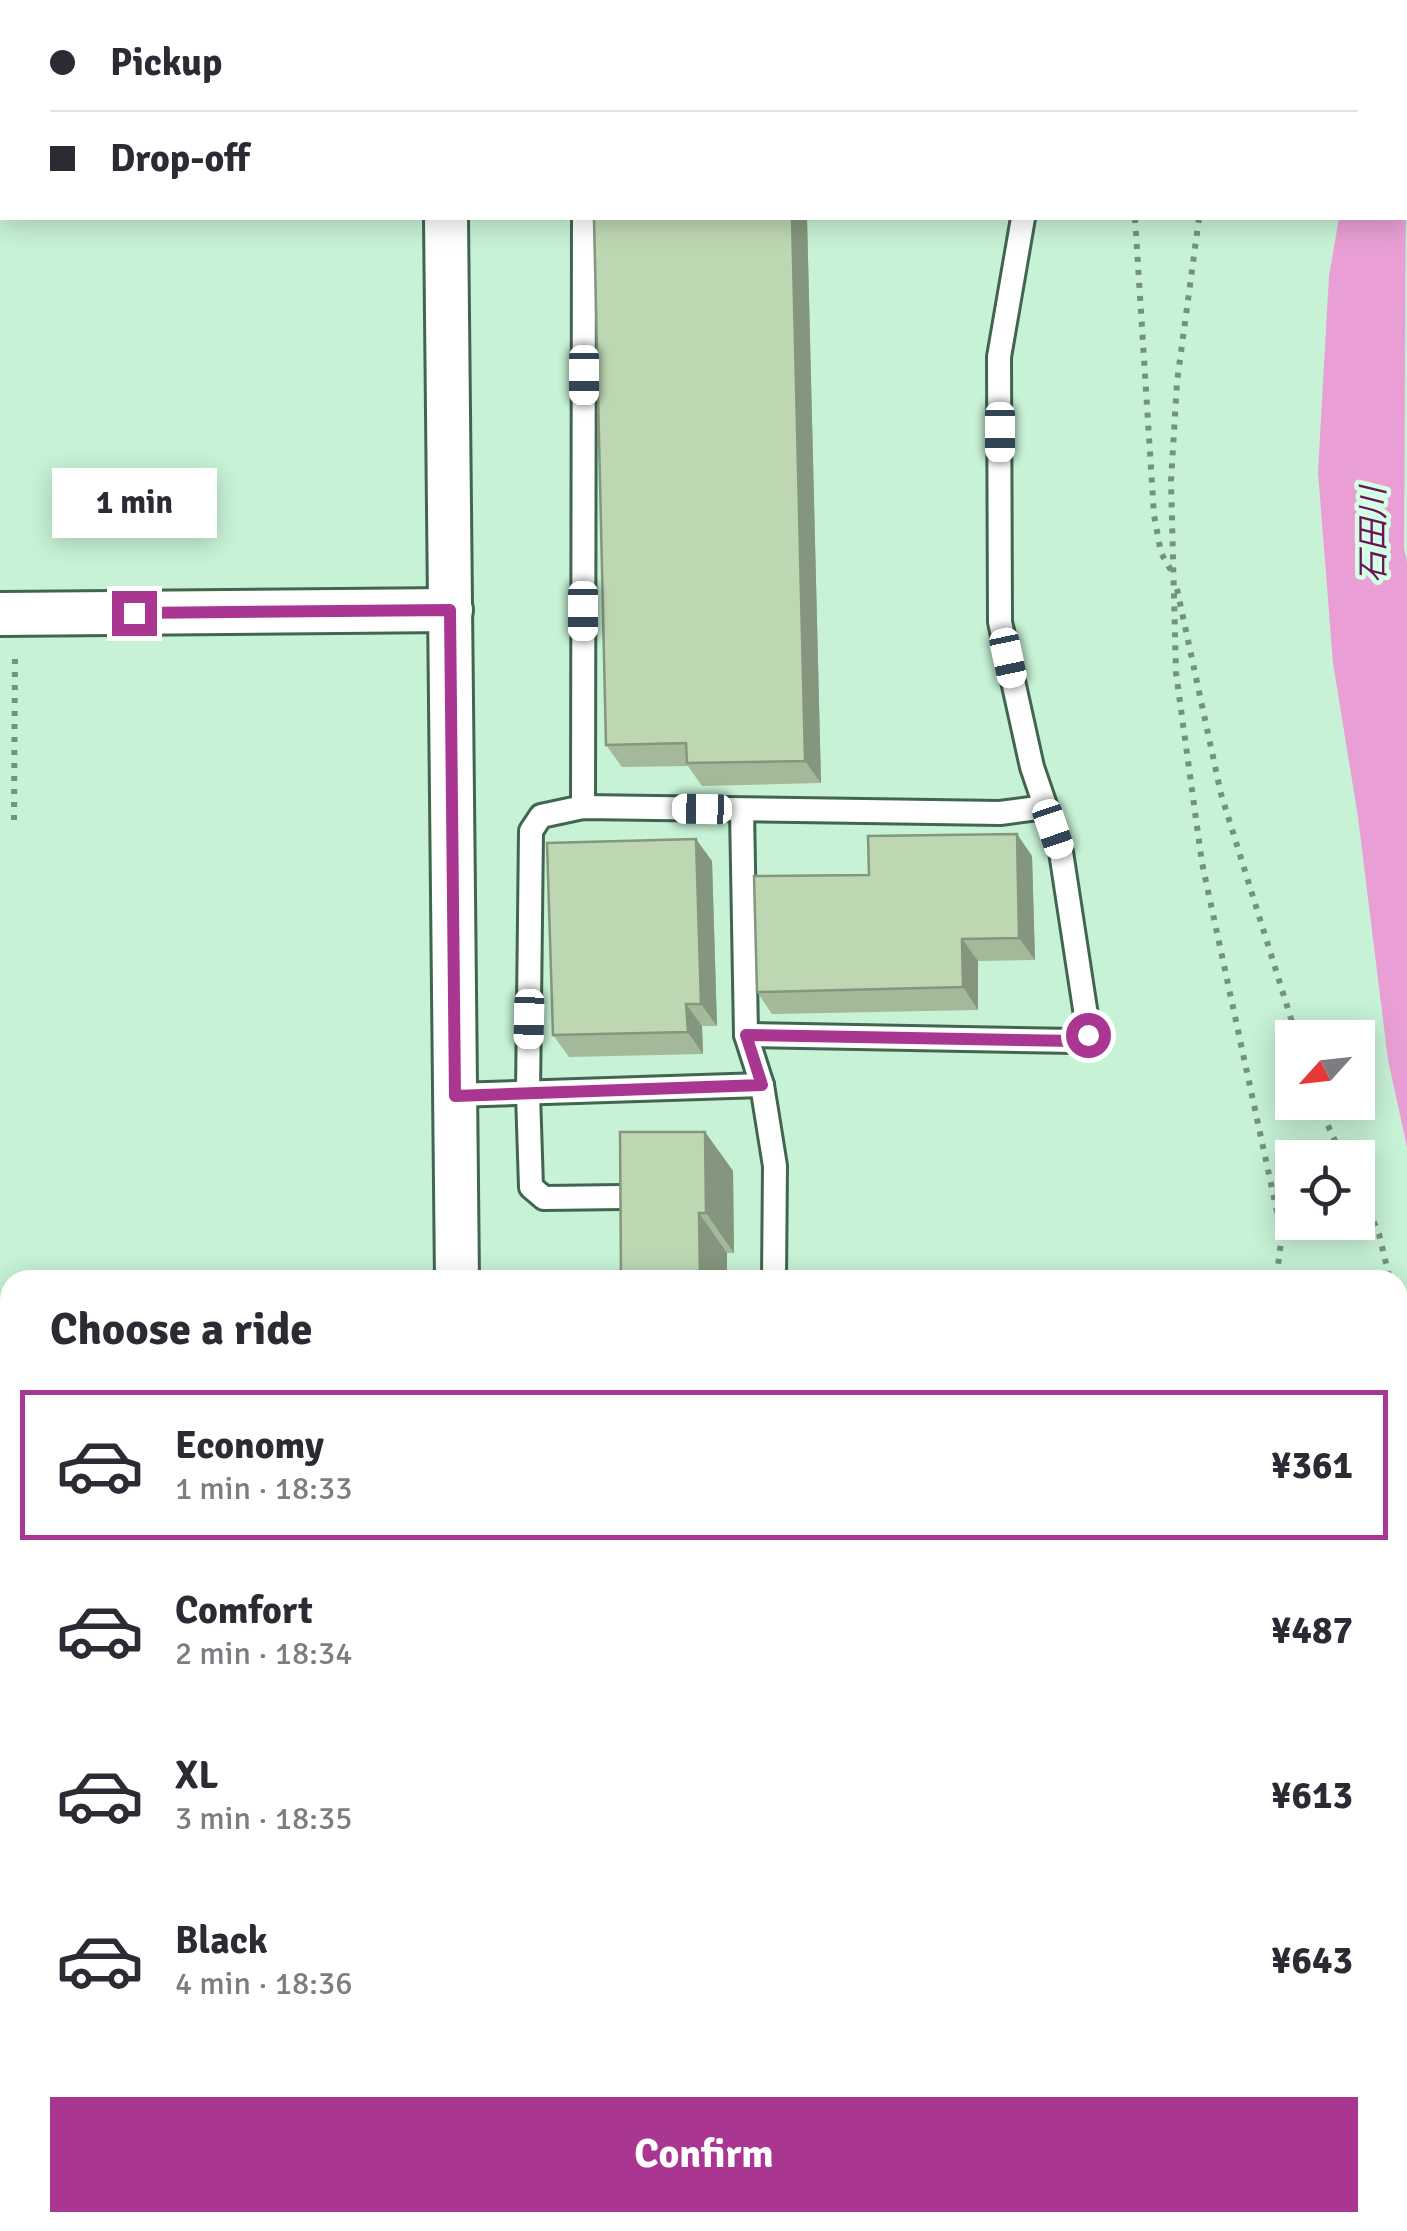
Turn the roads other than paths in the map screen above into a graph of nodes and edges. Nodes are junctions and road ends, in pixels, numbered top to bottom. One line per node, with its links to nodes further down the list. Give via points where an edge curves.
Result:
1 (446, 220): 4 (street)
2 (584, 220): 7 (lane)
3 (1023, 220): 6 (lane, via 999,357 1000,622)
4 (450, 610): 5 (street); 12 (street)
5 (8, 614)
6 (1045, 807): 8 (lane, via 1000,813); 9 (lane, via 1061,852 1088,1035 1075,1041)
7 (582, 808): 8 (lane); 11 (lane, via 541,816 531,832)
8 (742, 810): 9 (lane)
9 (746, 1035): 10 (lane)
10 (762, 1085): 11 (lane); 15 (lane, via 776,1166)
11 (528, 1094): 12 (lane); 13 (lane, via 532,1188 544,1198)
12 (455, 1096): 14 (street)
13 (624, 1197)
14 (457, 1270)
15 (774, 1270)

